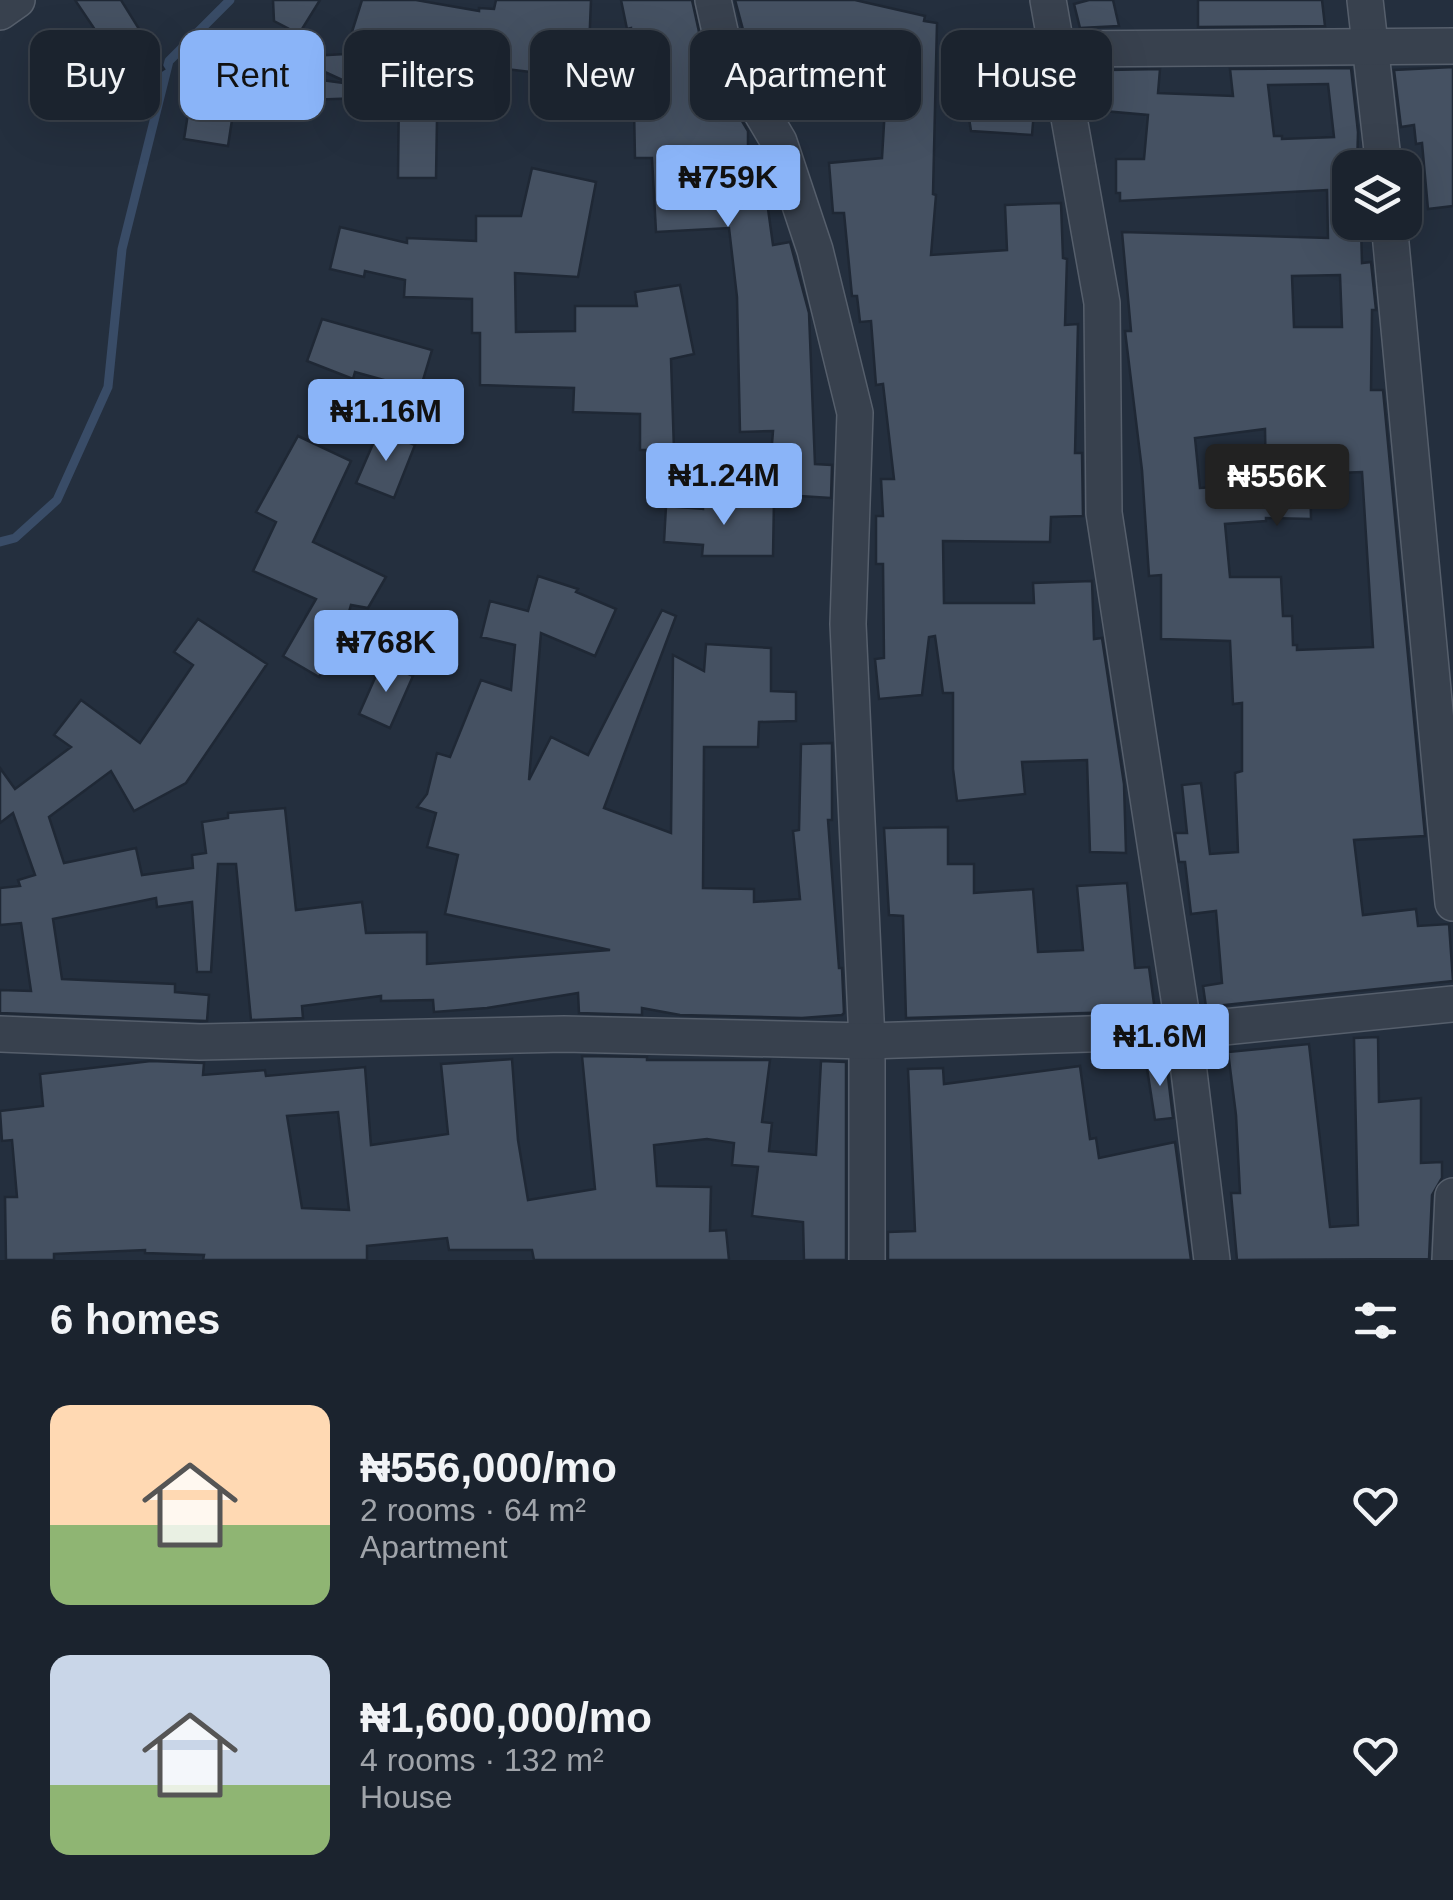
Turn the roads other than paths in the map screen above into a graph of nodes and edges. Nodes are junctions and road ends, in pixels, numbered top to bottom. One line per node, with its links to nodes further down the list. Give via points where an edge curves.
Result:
1 (17, 0): 5 (street)
2 (713, 0): 17 (street, via 724,49 779,142 815,250 856,413 848,624)
3 (1048, 0): 6 (street)
4 (1365, 0): 8 (street)
5 (0, 12)
6 (1055, 30)
7 (1453, 46): 8 (street)
8 (1373, 48): 9 (street); 11 (street)
9 (1112, 49)
10 (1071, 120): 15 (street, via 1102,303 1104,513)
11 (1382, 150)
12 (1391, 240): 13 (street)
13 (1453, 903)
14 (1453, 1004): 15 (street)
15 (1184, 1031): 17 (street); 20 (street)
16 (0, 1034): 17 (street, via 200,1042 564,1034)
17 (867, 1041): 19 (street)
18 (1453, 1196): 21 (street)
19 (867, 1260)
20 (1212, 1260)
21 (1450, 1260)

